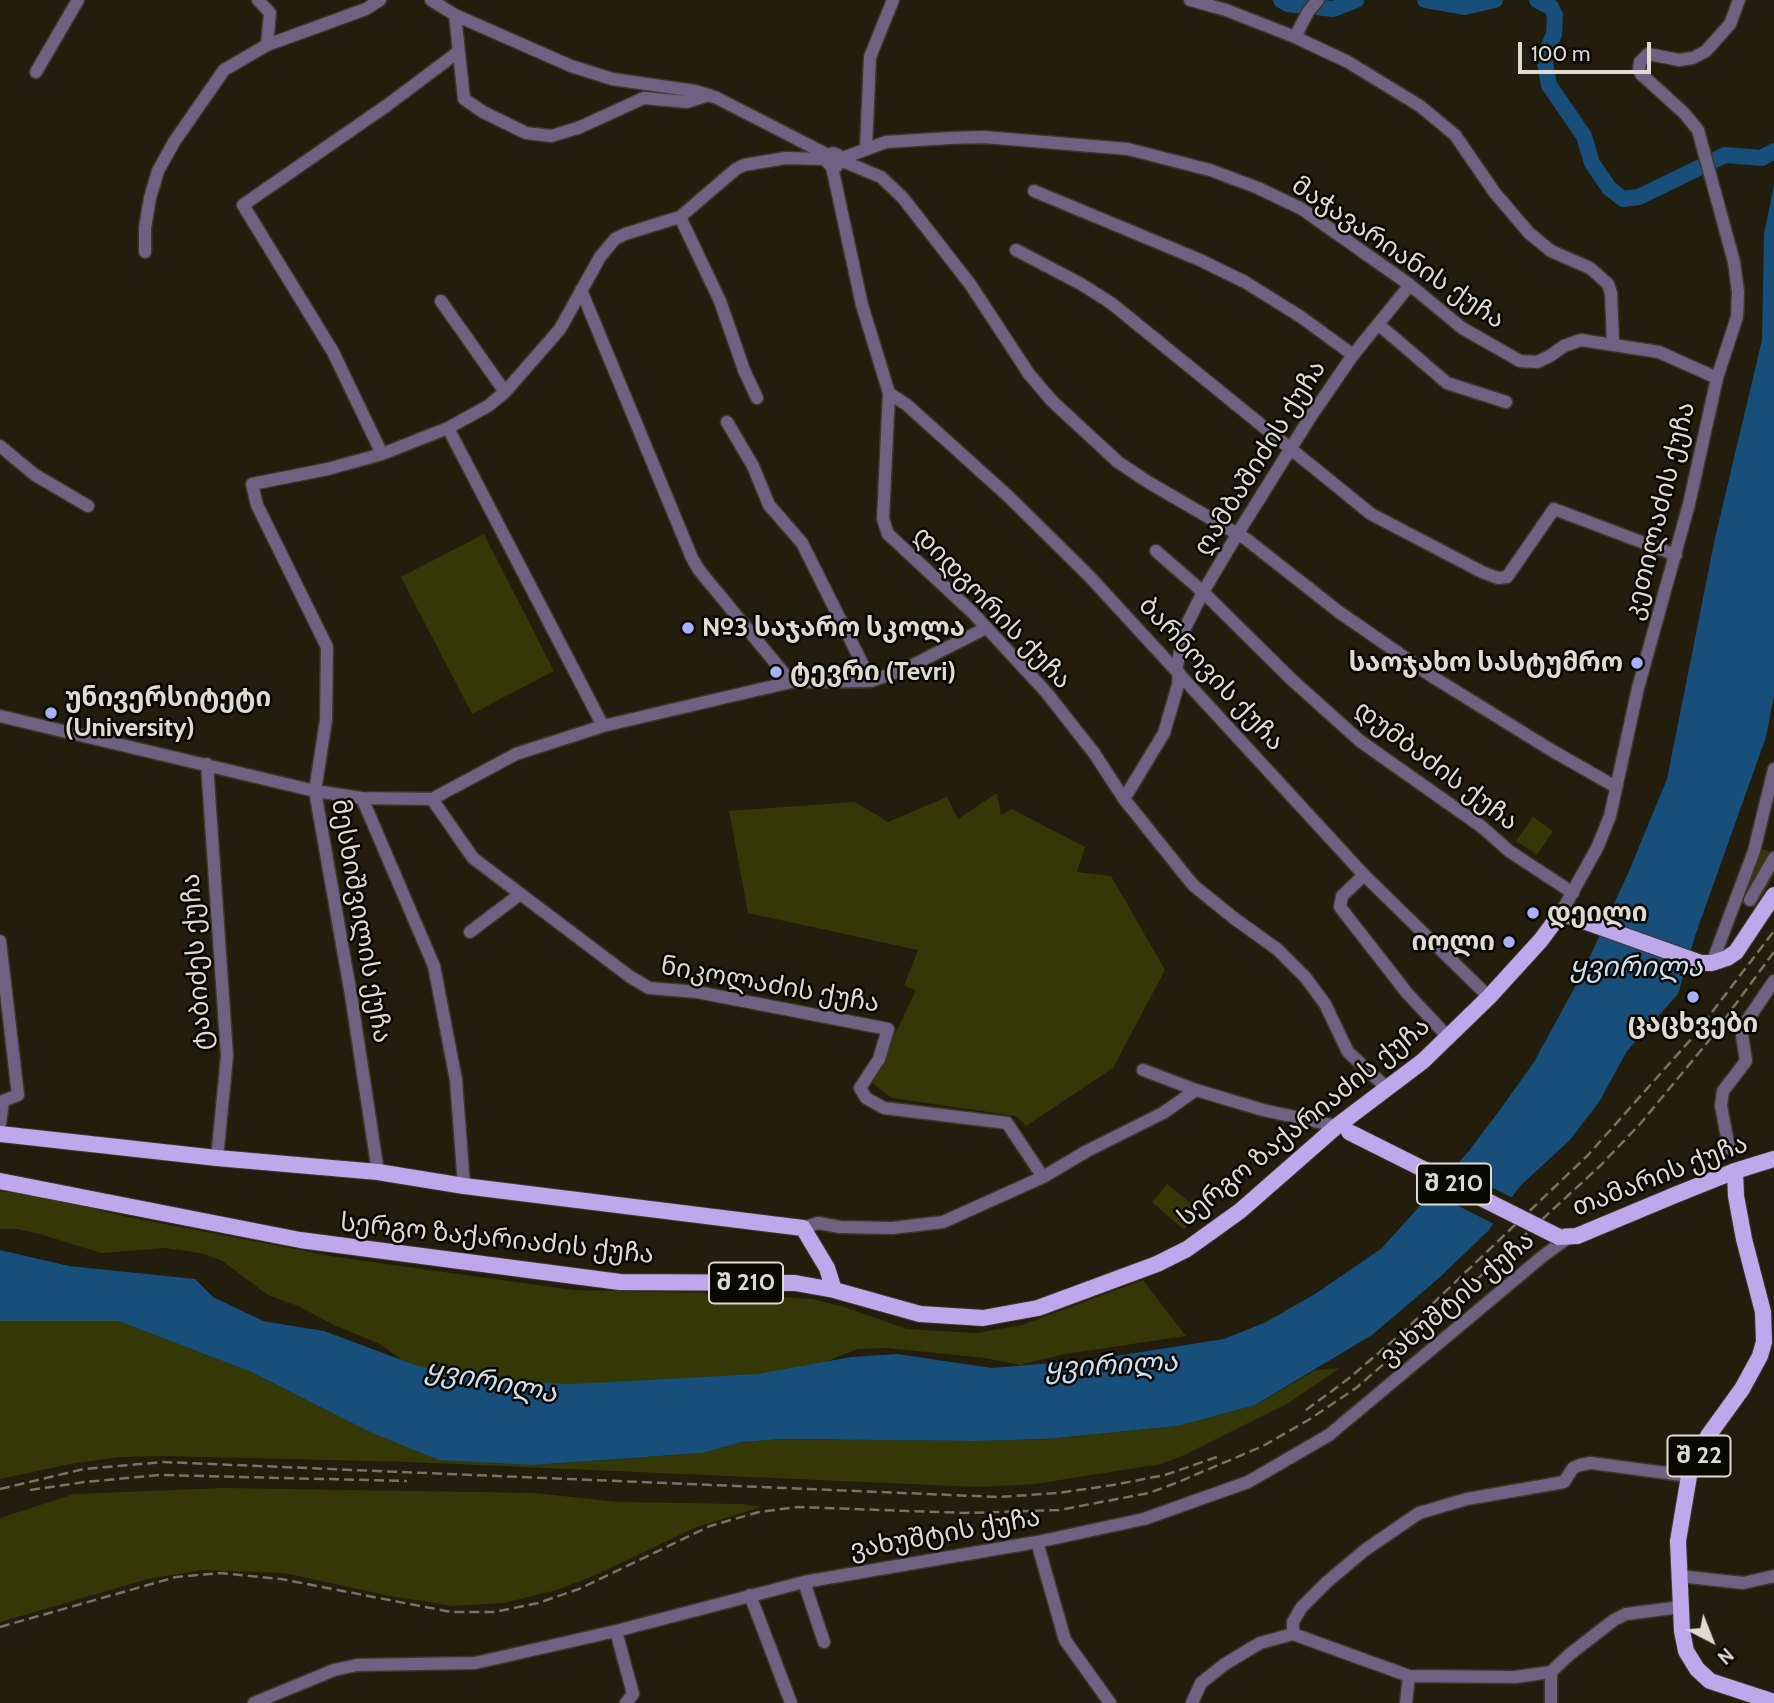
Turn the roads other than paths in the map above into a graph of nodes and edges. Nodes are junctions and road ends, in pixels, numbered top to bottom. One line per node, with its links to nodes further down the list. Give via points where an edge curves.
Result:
1 (78, 0): 13 (street)
2 (258, 0): 11 (street, via 270,13)
3 (380, 0): 11 (street)
4 (431, 0): 9 (street)
5 (893, 0): 15 (street, via 870,57)
6 (1190, 0): 10 (street)
7 (1739, 0): 27 (street, კეთილაძის ქუჩა, via 1730,24 1706,51 1679,60 1647,54 1640,62 1641,74 1698,130 1734,262 1738,292 1734,331)
8 (1318, 1): 10 (street)
9 (455, 15): 12 (street); 14 (street, via 602,76)
10 (1295, 37): 25 (street, via 1399,92 1455,135 1528,233 1551,251 1590,268 1608,284)
11 (267, 45): 20 (street, via 224,70 167,154 152,188)
12 (458, 52): 14 (street, via 467,102 534,136 578,128 644,97 687,102); 36 (street, via 243,205 333,352)
13 (36, 72)
14 (709, 95): 16 (street)
15 (866, 149): 16 (street, მაჭავარიანის ქუჩა); 21 (street, მაჭავარიანის ქუჩა, via 886,142 984,137 1128,149 1210,170 1302,209)
16 (833, 160): 18 (street, via 786,158 744,164); 29 (street, დიდგორის ქუჩა, via 862,305); 38 (street, via 881,177 903,198 970,284 1029,374 1064,413 1124,467)
17 (1034, 191): 26 (street, via 1245,282)
18 (680, 218): 22 (street, via 615,239); 30 (street, via 717,293)
19 (1016, 250): 35 (street, via 1111,303)
20 (145, 252)
21 (1410, 285): 24 (street, ღამბაშიძის ქუჩა); 25 (street, მაჭავარიანის ქუჩა, via 1462,328 1520,361 1536,362 1581,340)
22 (581, 290): 28 (street, via 561,329); 45 (street, via 692,558)
23 (442, 301): 28 (street)
24 (1378, 324): 26 (street, ღამბაშიძის ქუჩა); 31 (street, via 1447,383)
25 (1612, 344): 27 (street, მაჭავარიანის ქუჩა, via 1659,352)
26 (1353, 355): 35 (street, ღამბაშიძის ქუჩა)
27 (1717, 378): 40 (street, კეთილაძის ქუჩა)
28 (505, 392): 33 (street)
29 (889, 393): 42 (street, დიდგორის ქუჩა, via 884,527); 43 (street, ბარნოვის ქუჩა, via 1008,496)
30 (757, 398)
31 (1506, 402)
32 (727, 422): 44 (street, via 769,505 802,543)
33 (448, 428): 36 (street); 47 (street)
34 (0, 446): 37 (street, via 35,475)
35 (1291, 447): 38 (street, ღამბაშიძის ქუჩა); 40 (street, via 1371,514 1497,578 1507,577 1554,509)
36 (383, 454): 51 (street, მესხიშვილის ქუჩა, via 252,484 257,505 327,647 326,720)
37 (88, 506)
38 (1238, 533): 41 (street, ღამბაშიძის ქუჩა); 50 (street, via 1339,612 1433,677)
39 (1156, 551): 41 (street, დუმბაძის ქუჩა)
40 (1676, 555): 50 (street, კეთილაძის ქუჩა)
41 (1203, 592): 43 (street, ღამბაშიძის ქუჩა, via 1185,628); 58 (street, დუმბაძის ქუჩა, via 1360,741 1509,851)
42 (986, 628): 44 (street); 54 (street, დიდგორის ქუჩა, via 1046,692)
43 (1177, 672): 54 (street, ღამბაშიძის ქუჩა, via 1178,685 1164,733); 57 (street, ბარნოვის ქუჩა)
44 (871, 681): 45 (street)
45 (790, 682): 47 (street)
46 (0, 716): 48 (street)
47 (603, 726): 53 (street, via 516,754)
48 (207, 764): 51 (street); 76 (street, ტაბიძეს ქუჩა, via 227,1056)
49 (1774, 771): 65 (street, via 1754,851)
50 (1616, 787): 58 (street, კეთილაძის ქუჩა, via 1598,846)
51 (315, 791): 52 (street); 79 (street, მესხიშვილის ქუჩა)
52 (362, 798): 53 (street); 82 (street, via 434,966 456,1080)
53 (432, 799): 59 (street, ნიკოლაძის ქუჩა, via 473,858)
54 (1124, 799): 70 (street, დიდგორის ქუჩა, via 1193,886 1306,978 1325,1004 1348,1052)
55 (1758, 855): 56 (street, via 1763,852)
56 (1774, 858): 61 (street)
57 (1364, 876): 67 (street, ბარნოვის ქუჩა); 68 (street, via 1342,895 1340,906)
58 (1573, 892): 62 (street, კეთილაძის ქუჩა)
59 (519, 895): 63 (street); 80 (street, ნიკოლაძის ქუჩა, via 649,988 697,992 888,1029 879,1059 860,1088 866,1098 884,1108 1007,1123)
60 (1774, 895): 65 (main road, via 1736,952)
61 (1750, 900)
62 (1561, 913): 65 (main road); 67 (main road, სერგო ზაქარიაძის ქუჩა)
63 (470, 932)
64 (0, 941): 72 (street, via 18,1095 3,1101)
65 (1707, 963)
66 (1774, 981): 75 (street, via 1746,1022 1742,1035 1746,1061 1723,1091 1721,1106)
67 (1489, 997): 68 (main road, სერგო ზაქარიაძის ქუჩა)
68 (1448, 1038): 70 (main road, სერგო ზაქარიაძის ქუჩა)
69 (1143, 1070): 71 (street)
70 (1387, 1088): 73 (main road, სერგო ზაქარიაძის ქუჩა)
71 (1196, 1090): 73 (street); 80 (street, via 1163,1113)
72 (0, 1124)
73 (1343, 1129): 84 (main road, თამარის ქუჩა / შ 210, bridge); 85 (main road, სერგო ზაქარიაძის ქუჩა / შ 210, via 1187,1249 1038,1308 983,1318 920,1314)
74 (0, 1133): 76 (main road)
75 (1729, 1148)
76 (217, 1158): 79 (main road)
77 (1774, 1159): 78 (main road, თამარის ქუჩა)
78 (1735, 1171): 84 (main road, თამარის ქუჩა, via 1577,1236); 86 (main road, შ 22, via 1744,1239 1763,1312 1764,1342 1742,1389 1708,1436)
79 (378, 1172): 82 (main road)
80 (1043, 1177): 83 (street, via 943,1222 892,1228 818,1223)
81 (0, 1181): 85 (main road, სერგო ზაქარიაძის ქუჩა / შ 210, via 300,1240 496,1267 620,1282 796,1283)
82 (464, 1186): 83 (main road)
83 (803, 1228): 85 (main road, via 827,1268)
84 (1564, 1237): 87 (street, ვახუშტის ქუჩა, via 1358,1412 1273,1469 1144,1520)
85 (834, 1290)
86 (1689, 1476): 88 (main road, შ 22, via 1678,1541); 94 (street, via 1591,1463 1573,1468 1564,1482 1467,1499 1419,1513 1327,1582 1301,1608 1293,1622)
87 (1037, 1542): 90 (street, ვახუშტის ქუჩა); 102 (street, via 1065,1640)
88 (1679, 1576): 89 (street, via 1743,1583); 92 (main road, შ 22)
89 (1774, 1576)
90 (804, 1582): 91 (street, ვახუშტის ქუჩა); 95 (street)
91 (750, 1595): 93 (street, ვახუშტის ქუჩა); 101 (street)
92 (1681, 1607): 96 (street, via 1626,1614 1614,1620); 98 (main road, შ 22, via 1686,1651 1697,1669 1710,1681)
93 (616, 1631): 99 (street, ვახუშტის ქუჩა, via 475,1663 357,1665); 100 (street, via 633,1694)
94 (1293, 1634): 97 (street); 103 (street, via 1260,1643 1225,1664 1201,1683)
95 (824, 1642)
96 (1551, 1672): 97 (street, via 1516,1677); 105 (street)
97 (1409, 1676): 104 (street)
98 (1774, 1702)
99 (254, 1703)
100 (626, 1703)
101 (791, 1703)
102 (1110, 1703)
103 (1192, 1703)
104 (1406, 1703)
105 (1551, 1703)

